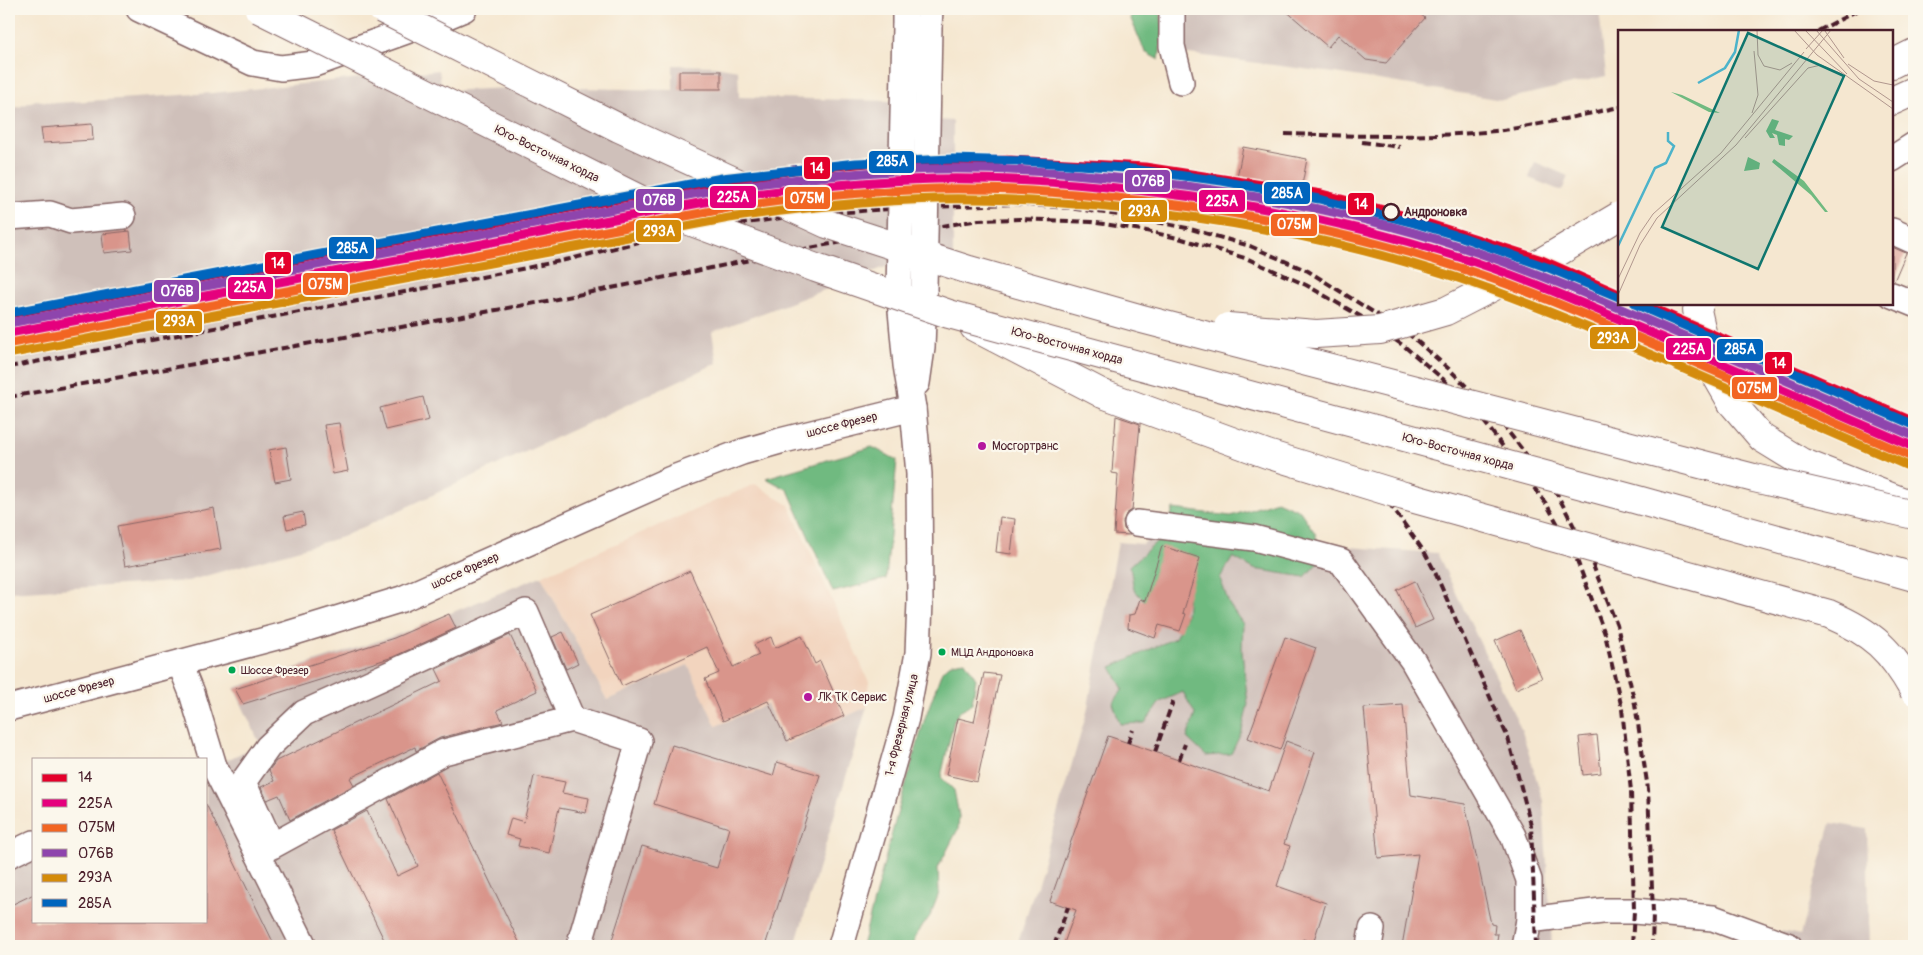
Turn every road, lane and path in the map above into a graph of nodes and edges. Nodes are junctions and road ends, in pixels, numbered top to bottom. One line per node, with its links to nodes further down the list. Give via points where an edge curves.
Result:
1 (139, 9): 9 (street, via 262,65 281,68 314,64)
2 (258, 9): 25 (main road, Юго-Восточная хорда, bridge, via 665,212)
3 (382, 9): 26 (main road, bridge, via 619,128 827,224 969,270)
4 (388, 9): 9 (street, via 379,26)
5 (464, 9): 9 (street)
6 (1172, 9): 12 (street, via 1172,46)
7 (905, 18): 27 (street, 1-я Фрезерная улица, bridge, via 899,289)
8 (930, 18): 27 (street, 1-я Фрезерная улица, bridge, via 922,348)
9 (357, 48)
10 (1914, 53): 11 (main road)
11 (1893, 64)
12 (1181, 82)
13 (1914, 91): 14 (main road)
14 (1893, 101)
15 (1914, 145): 16 (street)
16 (1893, 158)
17 (123, 216): 18 (street, via 71,221 50,214)
18 (9, 217)
19 (1618, 217): 26 (main road, bridge, via 1543,261 1446,311 1380,330 1316,334)
20 (1893, 232): 21 (street)
21 (1914, 241)
22 (1893, 295): 23 (street)
23 (1914, 304)
24 (1699, 305): 28 (main road, bridge, via 1709,363 1732,403 1762,438 1801,462)
25 (948, 314): 31 (main road, Юго-Восточная хорда, bridge); 33 (main road, bridge, via 1103,394 1267,454 1404,496 1829,614 1856,625 1881,644 1901,668)
26 (1142, 319): 29 (main road, bridge, via 1754,478)
27 (913, 408): 32 (street, шоссе Фрезер, via 734,454 402,599); 43 (street, 1-я Фрезерная улица, via 919,474 918,653 906,718)
28 (1914, 506)
29 (1914, 515)
30 (1137, 523): 40 (street, via 1254,538 1341,561 1413,661 1513,836 1529,880)
31 (1914, 577)
32 (180, 663): 34 (street, шоссе Фрезер); 36 (street, via 192,693)
33 (1914, 692)
34 (9, 708)
35 (572, 719): 38 (street, via 444,752); 38 (street, via 526,612 304,713 268,747 243,782); 42 (street, via 639,741)
36 (209, 761): 38 (street)
37 (32, 844): 39 (street)
38 (265, 849): 41 (street)
39 (9, 855)
40 (1529, 920): 44 (street); 45 (street, via 1602,911 1712,918)
41 (304, 946)
42 (579, 946)
43 (841, 946)
44 (1524, 946)
45 (1788, 946)

